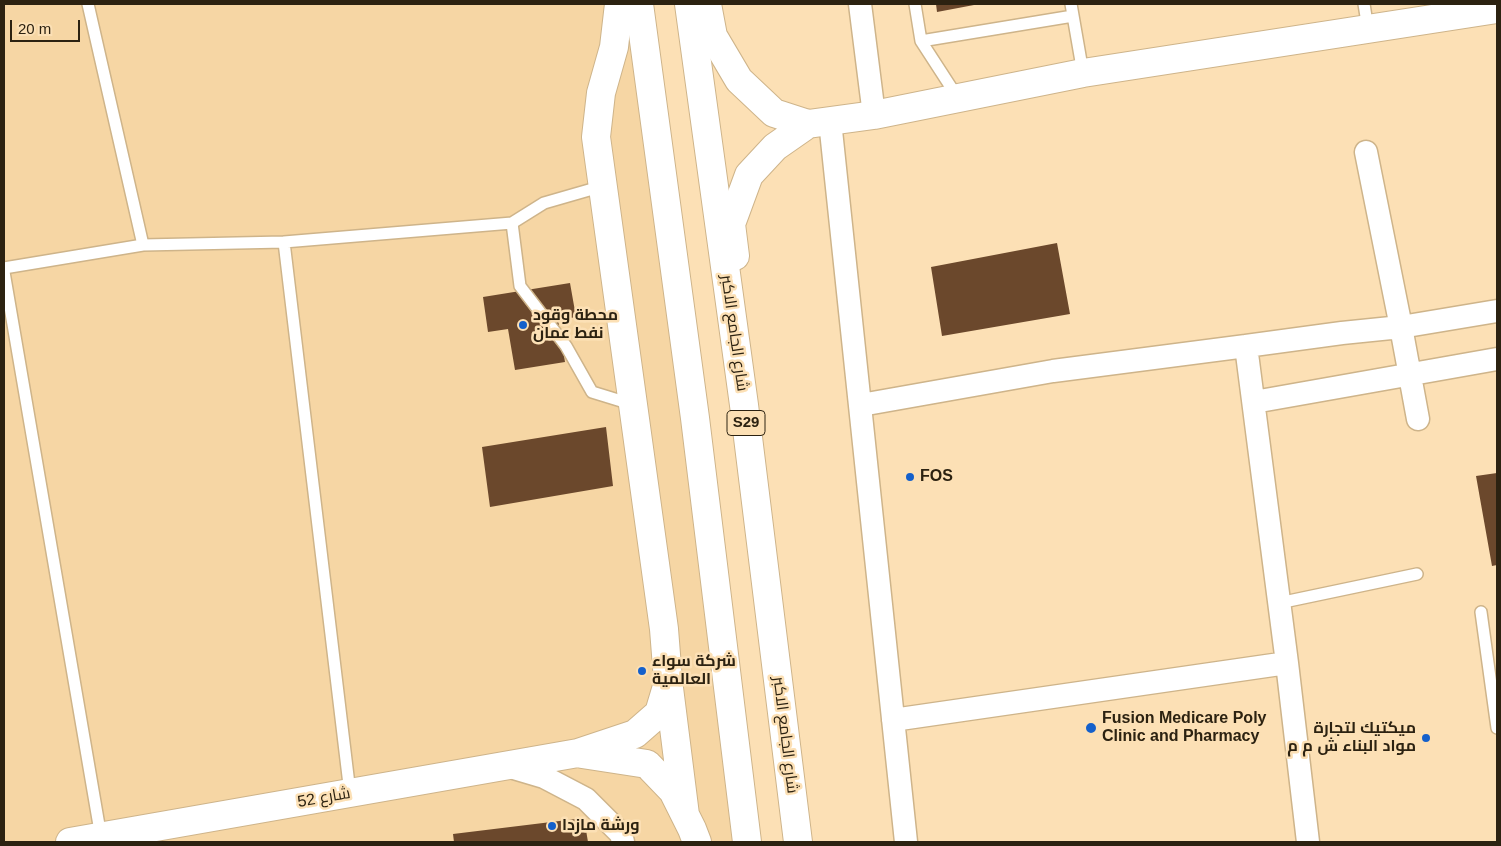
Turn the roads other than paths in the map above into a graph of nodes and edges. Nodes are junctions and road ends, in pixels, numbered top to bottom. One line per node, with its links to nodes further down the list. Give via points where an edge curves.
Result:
1 (88, 4): 21 (lane)
2 (619, 4): 18 (street, via 614,47 601,93 596,137)
3 (638, 4): 50 (street)
4 (689, 4): 28 (street, شارع الجامع الاكبر / S29)
5 (707, 4): 16 (street, via 714,36 739,80 774,113)
6 (860, 4): 15 (street)
7 (915, 4): 12 (lane)
8 (1071, 4): 10 (lane)
9 (1497, 8): 11 (street)
10 (1073, 16): 12 (lane); 13 (lane)
11 (1366, 16): 13 (street)
12 (921, 41): 14 (lane)
13 (1083, 73): 14 (street)
14 (958, 98): 15 (street)
15 (874, 115): 16 (street)
16 (819, 122): 28 (street, via 775,147 749,175 731,224 739,296); 32 (street)
17 (1366, 152): 25 (street)
18 (603, 186): 19 (lane, via 544,203); 31 (street)
19 (512, 223): 20 (lane); 31 (lane, via 520,286 566,346 592,392)
20 (284, 242): 21 (lane); 44 (lane)
21 (142, 245): 22 (lane)
22 (4, 268)
23 (4, 272): 46 (lane)
24 (1497, 311): 25 (street)
25 (1402, 327): 26 (street); 29 (street)
26 (1246, 346): 30 (street); 32 (street, via 1053,371)
27 (1497, 359): 29 (street)
28 (738, 363): 51 (street, شارع الجامع الاكبر / S29)
29 (1410, 375): 30 (street); 33 (street)
30 (1254, 402): 35 (street)
31 (633, 405): 38 (street)
32 (861, 405): 40 (street)
33 (1418, 419)
34 (1417, 574): 35 (lane)
35 (1279, 603): 37 (street)
36 (1481, 612): 39 (lane)
37 (1287, 663): 40 (street); 53 (street)
38 (668, 680): 42 (street, via 659,713 635,734); 45 (street)
39 (1495, 698): 41 (lane)
40 (893, 720): 52 (street)
41 (1497, 728)
42 (578, 753): 43 (street, شارع 52); 45 (street, via 647,764 673,791)
43 (507, 765): 44 (street, شارع 52); 48 (street, via 544,777 586,799 621,834)
44 (350, 793): 46 (street, شارع 52)
45 (685, 815): 49 (street)
46 (101, 837): 47 (street, شارع 52)
47 (70, 842)
48 (623, 842)
49 (697, 842)
50 (748, 842)
51 (798, 842)
52 (906, 842)
53 (1308, 842)

